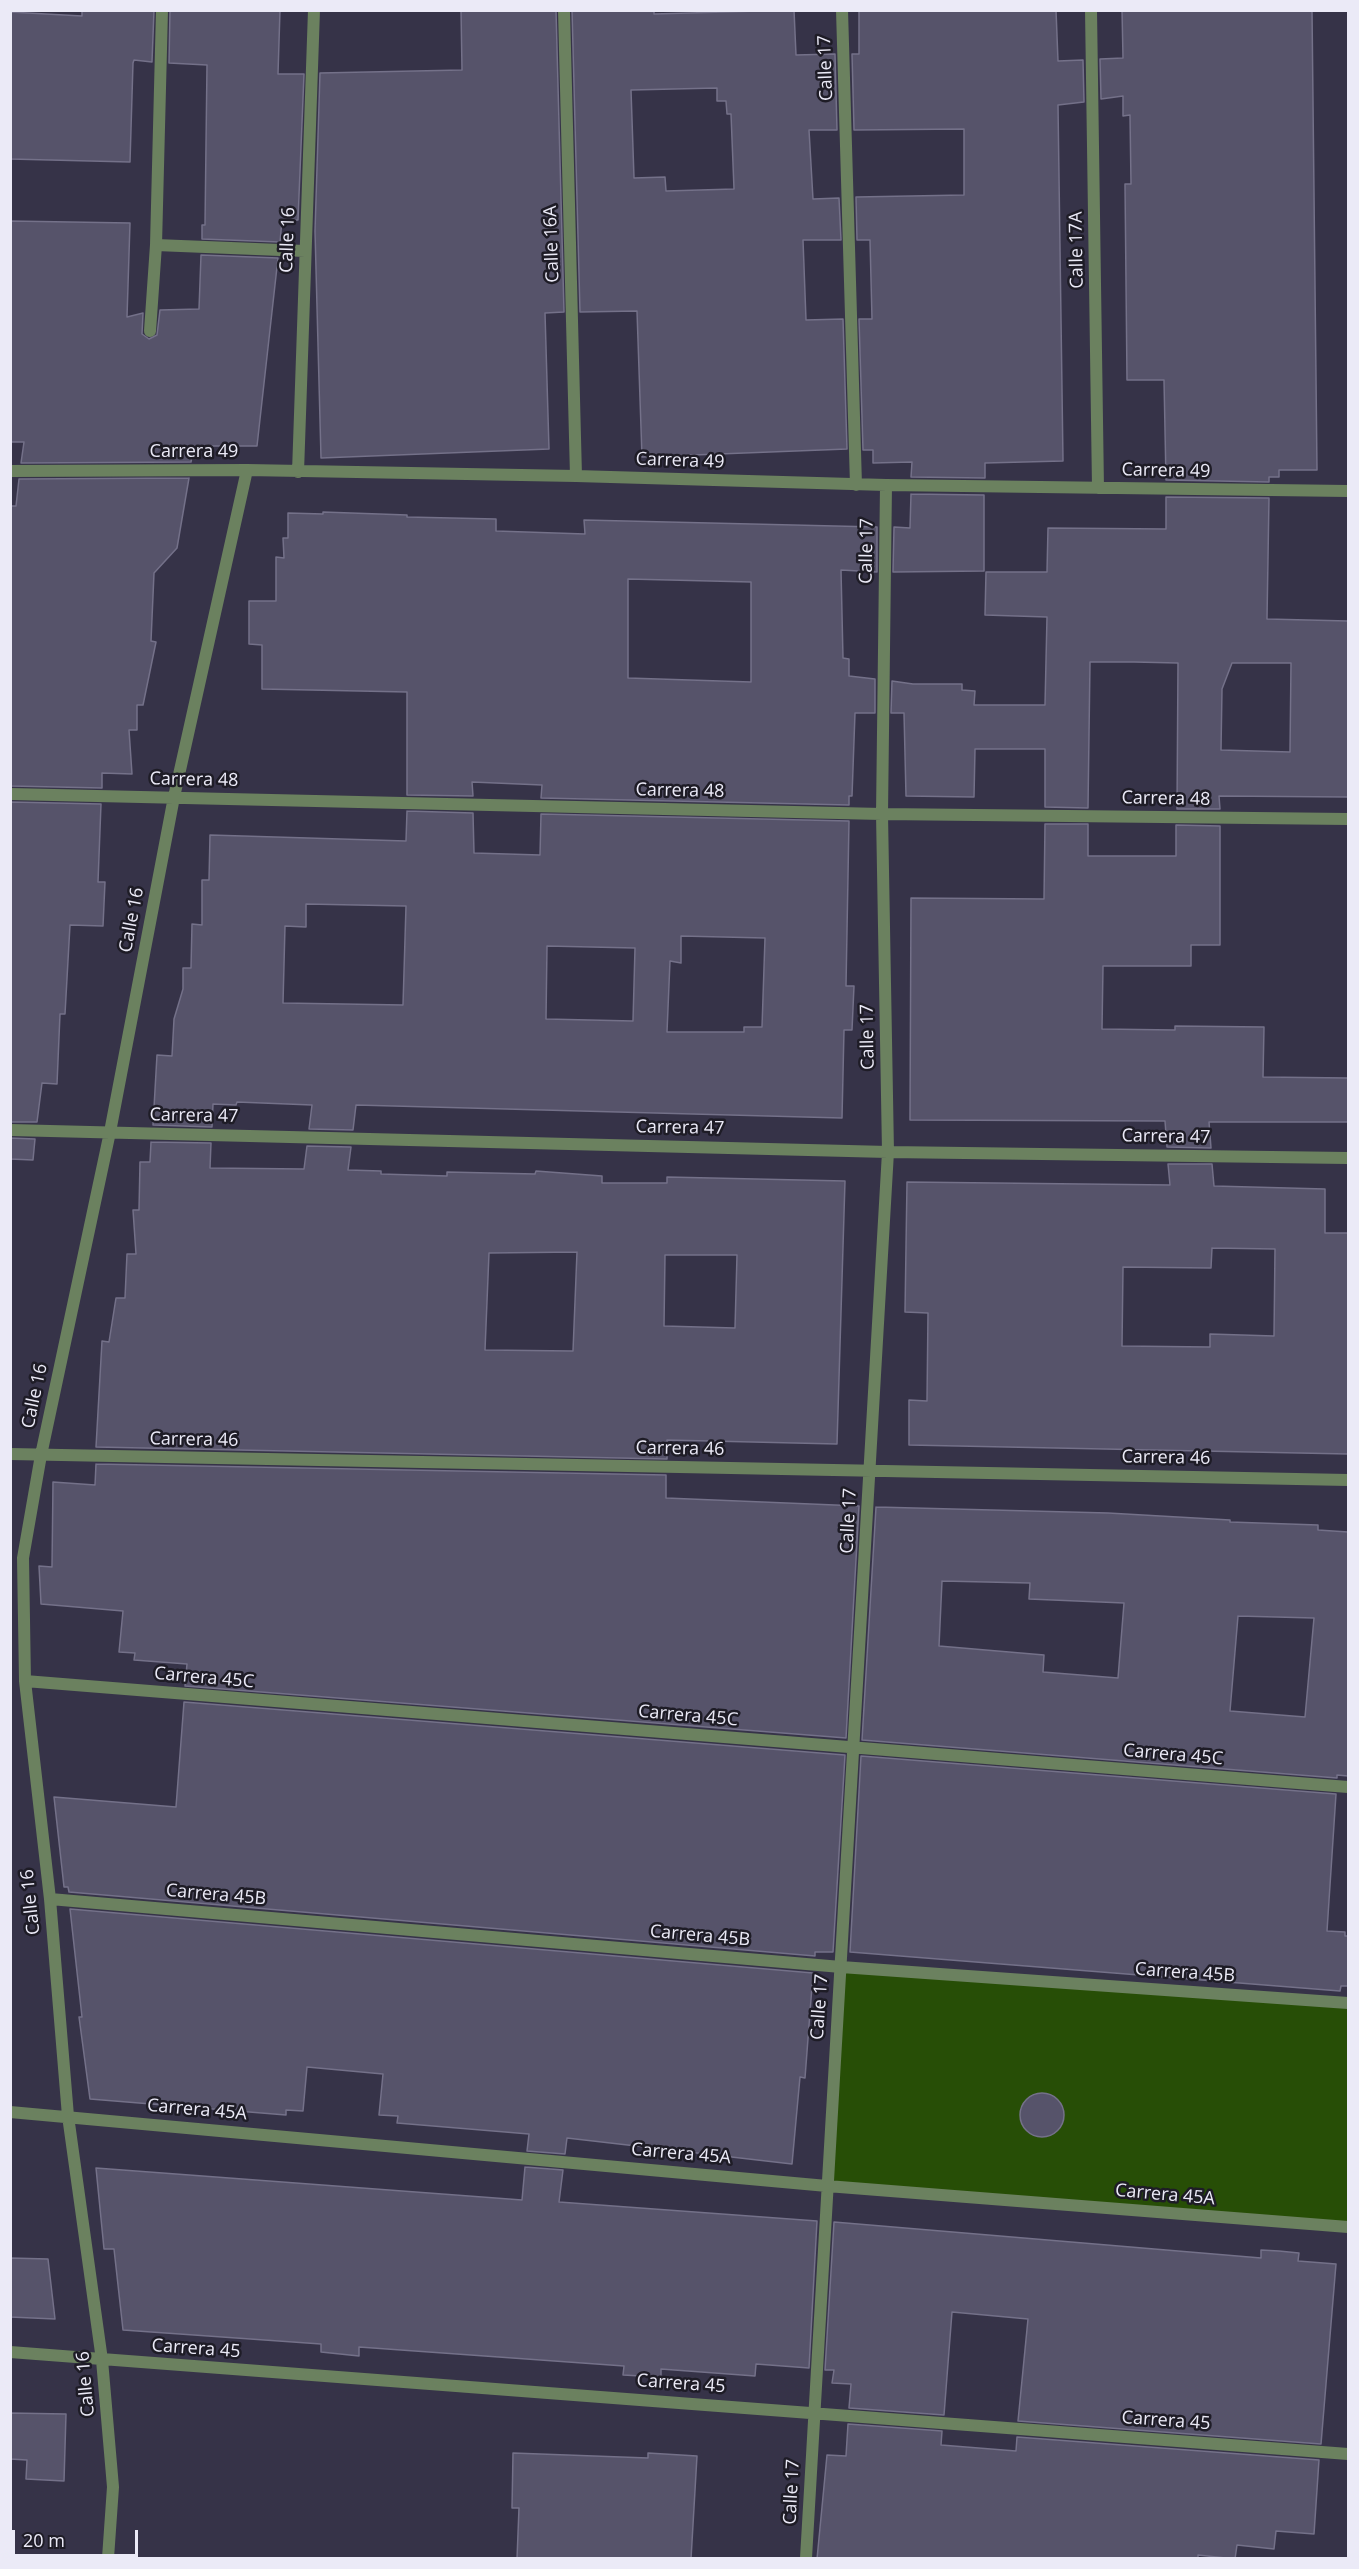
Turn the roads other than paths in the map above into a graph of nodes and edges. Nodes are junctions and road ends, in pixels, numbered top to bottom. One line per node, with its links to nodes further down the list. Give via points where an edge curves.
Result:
1 (162, 10): 6 (street)
2 (314, 10): 7 (street, Calle 16)
3 (564, 10): 12 (street, Calle 16A)
4 (842, 10): 13 (street, Calle 17)
5 (1091, 10): 15 (street, Calle 17A)
6 (156, 245): 7 (street); 8 (street)
7 (306, 251): 11 (street, Calle 16)
8 (150, 331)
9 (247, 470): 10 (street, Carrera 49); 11 (street, Carrera 49); 18 (street, Calle 16)
10 (10, 471)
11 (298, 472): 12 (street, Carrera 49)
12 (576, 476): 13 (street, Carrera 49)
13 (856, 485): 14 (street, Carrera 49)
14 (886, 485): 15 (street, Carrera 49); 19 (street, Calle 17)
15 (1098, 488): 16 (street, Carrera 49)
16 (1348, 491)
17 (10, 794): 18 (street, Carrera 48)
18 (174, 797): 19 (street, Carrera 48); 22 (street, Calle 16)
19 (882, 814): 20 (street, Carrera 48); 23 (street, Calle 17)
20 (1348, 819)
21 (10, 1130): 22 (street, Carrera 47)
22 (110, 1132): 23 (street, Carrera 47); 26 (street, Calle 16)
23 (888, 1152): 24 (street, Carrera 47); 27 (street, Calle 17)
24 (1348, 1158)
25 (10, 1454): 26 (street, Carrera 46)
26 (41, 1455): 27 (street, Carrera 46); 29 (street, Calle 16, via 23,1558)
27 (870, 1471): 28 (street, Carrera 46); 30 (street, Calle 17)
28 (1348, 1480)
29 (25, 1681): 30 (street, Carrera 45C); 32 (street, Calle 16)
30 (854, 1748): 31 (street, Carrera 45C); 33 (street, Calle 17)
31 (1348, 1787)
32 (50, 1899): 33 (street, Carrera 45B); 36 (street, Calle 16)
33 (841, 1966): 34 (street, Carrera 45B); 37 (street, Calle 17)
34 (1348, 2003)
35 (10, 2112): 36 (street, Carrera 45A)
36 (68, 2116): 37 (street, Carrera 45A); 40 (street, Calle 16)
37 (827, 2186): 38 (street, Carrera 45A); 41 (street, Calle 17)
38 (1348, 2228)
39 (10, 2352): 40 (street, Carrera 45)
40 (102, 2360): 41 (street, Carrera 45); 43 (street, Calle 16, via 112,2487)
41 (813, 2412): 42 (street, Carrera 45); 44 (street, Calle 17)
42 (1348, 2454)
43 (108, 2559)
44 (806, 2559)

